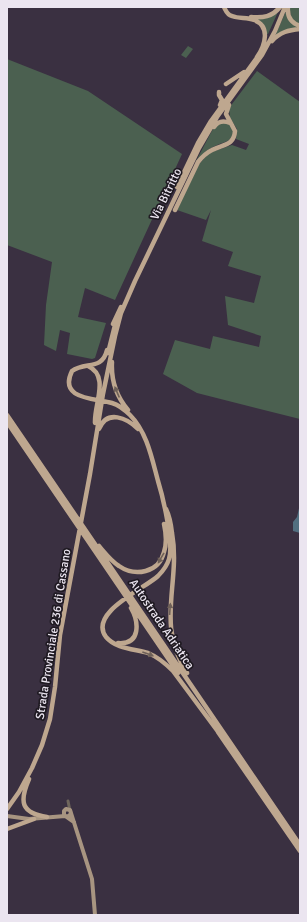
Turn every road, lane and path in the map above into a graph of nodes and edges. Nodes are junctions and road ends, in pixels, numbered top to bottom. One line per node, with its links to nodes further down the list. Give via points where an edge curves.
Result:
1 (225, 7): 2 (highway, via 232,14 258,17 271,15); 5 (highway, via 230,16 255,20 263,27 265,38)
2 (281, 7): 5 (highway, Via Bitritto, via 271,33)
3 (286, 7): 4 (highway, via 290,19); 6 (highway, Via Bitritto, via 270,41)
4 (300, 27): 6 (highway, via 274,39)
5 (258, 55): 7 (highway, via 244,73); 11 (highway, Via Bitritto)
6 (250, 73): 8 (highway, Via Bitritto)
7 (226, 84)
8 (234, 95): 10 (highway, via 226,111); 12 (highway, Via Bitritto, via 214,122)
9 (214, 99): 11 (highway, via 220,95 222,103)
10 (231, 124): 12 (highway, via 222,121 217,123); 13 (highway, via 235,132 234,139 201,158)
11 (208, 126): 14 (highway, Via Bitritto)
12 (194, 158): 15 (highway, Via Bitritto, via 130,291)
13 (175, 210)
14 (121, 307): 16 (highway, via 113,323 104,358 98,363); 17 (highway, Via Bitritto, via 112,336)
15 (118, 325): 17 (highway, Via Bitritto); 21 (highway, one-way to 15, via 140,424 117,394 112,378)
16 (87, 365): 17 (highway, via 99,376); 21 (highway, via 72,371 69,381 73,393 80,397 117,405 133,418)
17 (101, 394): 18 (highway, Via Bitritto)
18 (98, 406): 22 (highway, Strada Provinciale 236 di Cassano); 23 (highway, Strada Provinciale 236 di Cassano)
19 (7, 415): 25 (highway, Autostrada Adriatica)
20 (7, 422): 27 (highway, Autostrada Adriatica)
21 (144, 437): 22 (highway, via 126,420 114,417 106,420 99,429); 24 (highway)
22 (90, 474): 23 (highway, Strada Provinciale 236 di Cassano)
23 (84, 502): 26 (highway, Strada Provinciale 236 di Cassano)
24 (164, 506): 25 (highway, one-way to 25, via 166,541 163,557 145,572 128,570 113,561); 28 (highway, via 170,540 169,559 158,576 108,613 103,622 103,631); 29 (highway, one-way to 24, via 184,668 172,635 170,613 174,546 169,515)
25 (74, 512): 29 (highway, Autostrada Adriatica)
26 (77, 539): 31 (highway, Strada Provinciale 236 di Cassano, via 60,635 52,710); 32 (highway, Strada Provinciale 236 di Cassano, via 57,636 52,692 44,729 27,773)
27 (107, 569): 28 (highway, via 134,613 137,623 135,636 130,640 123,643); 30 (highway, Autostrada Adriatica)
28 (111, 641): 30 (highway, one-way to 30, via 147,653 166,665)
29 (208, 709): 41 (highway, Autostrada Adriatica)
30 (219, 733): 42 (highway, Autostrada Adriatica)
31 (35, 762): 32 (highway, Strada Provinciale 236 di Cassano); 37 (highway, via 26,785 24,802 30,813)
32 (7, 807)
33 (65, 810): 34 (main road); 34 (street, via 68,801); 36 (main road); 37 (main road)
34 (71, 812): 36 (main road, via 70,816); 39 (main road)
35 (7, 816): 38 (main road)
36 (66, 816): 37 (main road); 39 (main road)
37 (49, 817): 38 (main road)
38 (34, 819): 40 (highway)
39 (75, 824): 43 (main road, via 92,879)
40 (7, 829)
41 (300, 845)
42 (300, 851)
43 (95, 915)

